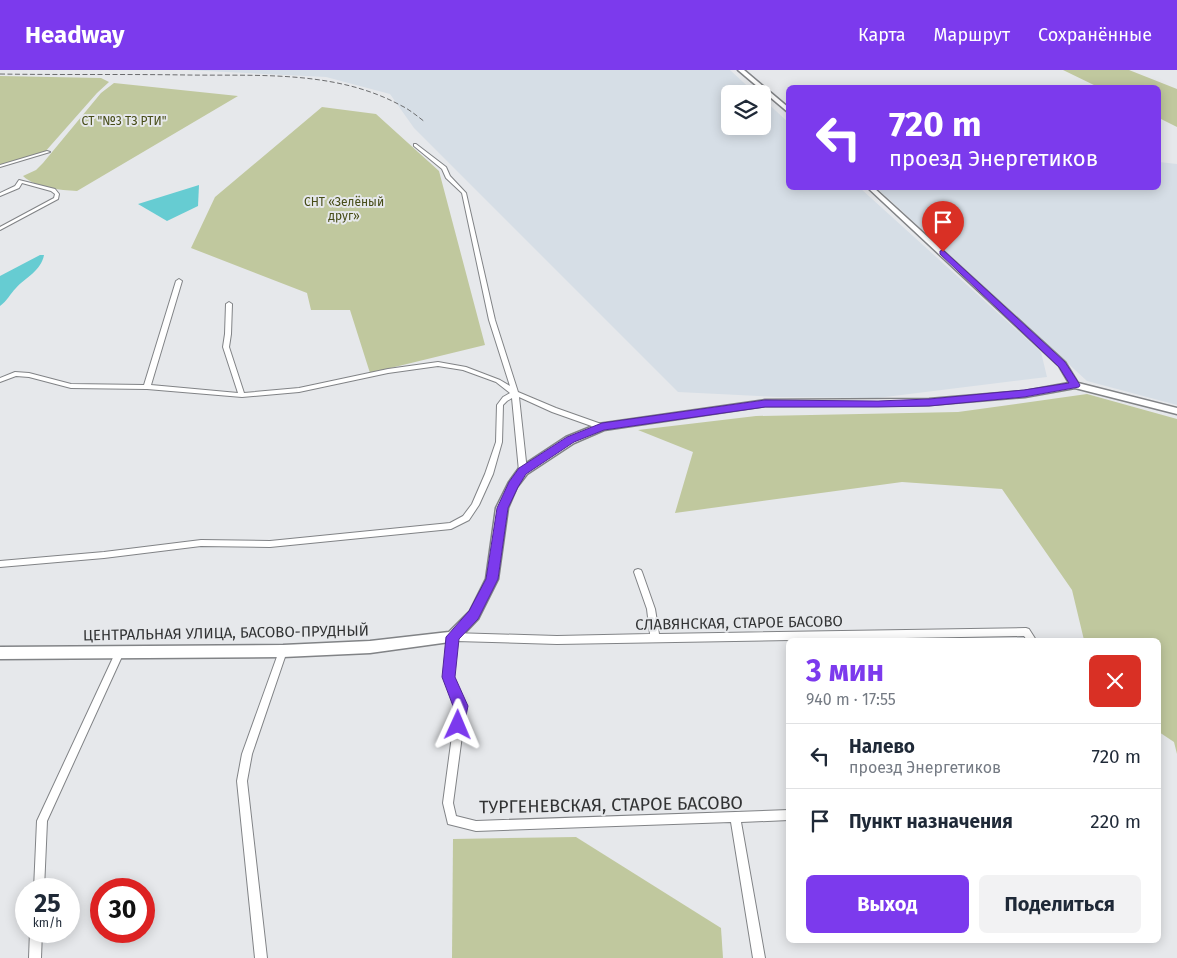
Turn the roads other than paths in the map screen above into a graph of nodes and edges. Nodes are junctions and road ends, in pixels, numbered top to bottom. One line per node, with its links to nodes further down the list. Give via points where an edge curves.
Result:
1 (741, 70): 2 (street)
2 (786, 108)
3 (415, 145): 14 (street, via 444,168 464,193 492,320)
4 (48, 152): 5 (street)
5 (0, 166)
6 (873, 190): 12 (street, via 1062,364)
7 (0, 195): 8 (street, via 17,187 21,180 57,194 56,198)
8 (0, 229)
9 (178, 281): 13 (street)
10 (228, 304): 15 (street, via 226,347)
11 (0, 380): 13 (street, via 15,374 71,386)
12 (1075, 385): 16 (street); 17 (street, via 1024,394 921,403 765,403)
13 (147, 387): 15 (street)
14 (515, 393): 15 (street, via 498,381 464,368 438,364 299,390); 17 (street); 18 (street); 19 (street, via 504,398 500,405 499,442 478,498 466,518 451,526 270,544 201,543)
15 (242, 394)
16 (1177, 411)
17 (602, 427): 18 (street, via 570,440)
18 (522, 471): 21 (street, via 502,508 492,579 474,615)
19 (0, 564)
20 (638, 572): 23 (street, via 651,609)
21 (452, 637): 23 (street, СЛАВЯНСКАЯ, СТАРОЕ БАСОВО); 24 (street, ЦЕНТРАЛЬНАЯ УЛИЦА, БАСОВО-ПРУДНЫЙ, via 370,647); 28 (street, ТУРГЕНЕВСКАЯ, СТАРОЕ БАСОВО, via 448,677 460,706 448,803 452,820 476,826)
22 (1030, 638): 23 (street, СЛАВЯНСКАЯ, СТАРОЕ БАСОВО, via 1026,632)
23 (654, 639)
24 (283, 651): 26 (street, ЦЕНТРАЛЬНАЯ УЛИЦА, БАСОВО-ПРУДНЫЙ); 32 (street, via 247,754 242,781)
25 (0, 652): 26 (street, ЦЕНТРАЛЬНАЯ УЛИЦА, БАСОВО-ПРУДНЫЙ)
26 (120, 652): 29 (street, via 42,821)
27 (786, 816): 28 (street, ТУРГЕНЕВСКАЯ, СТАРОЕ БАСОВО)
28 (734, 818): 33 (street)
29 (39, 878)
30 (36, 943): 31 (street)
31 (35, 958)
32 (262, 958)
33 (759, 958)

